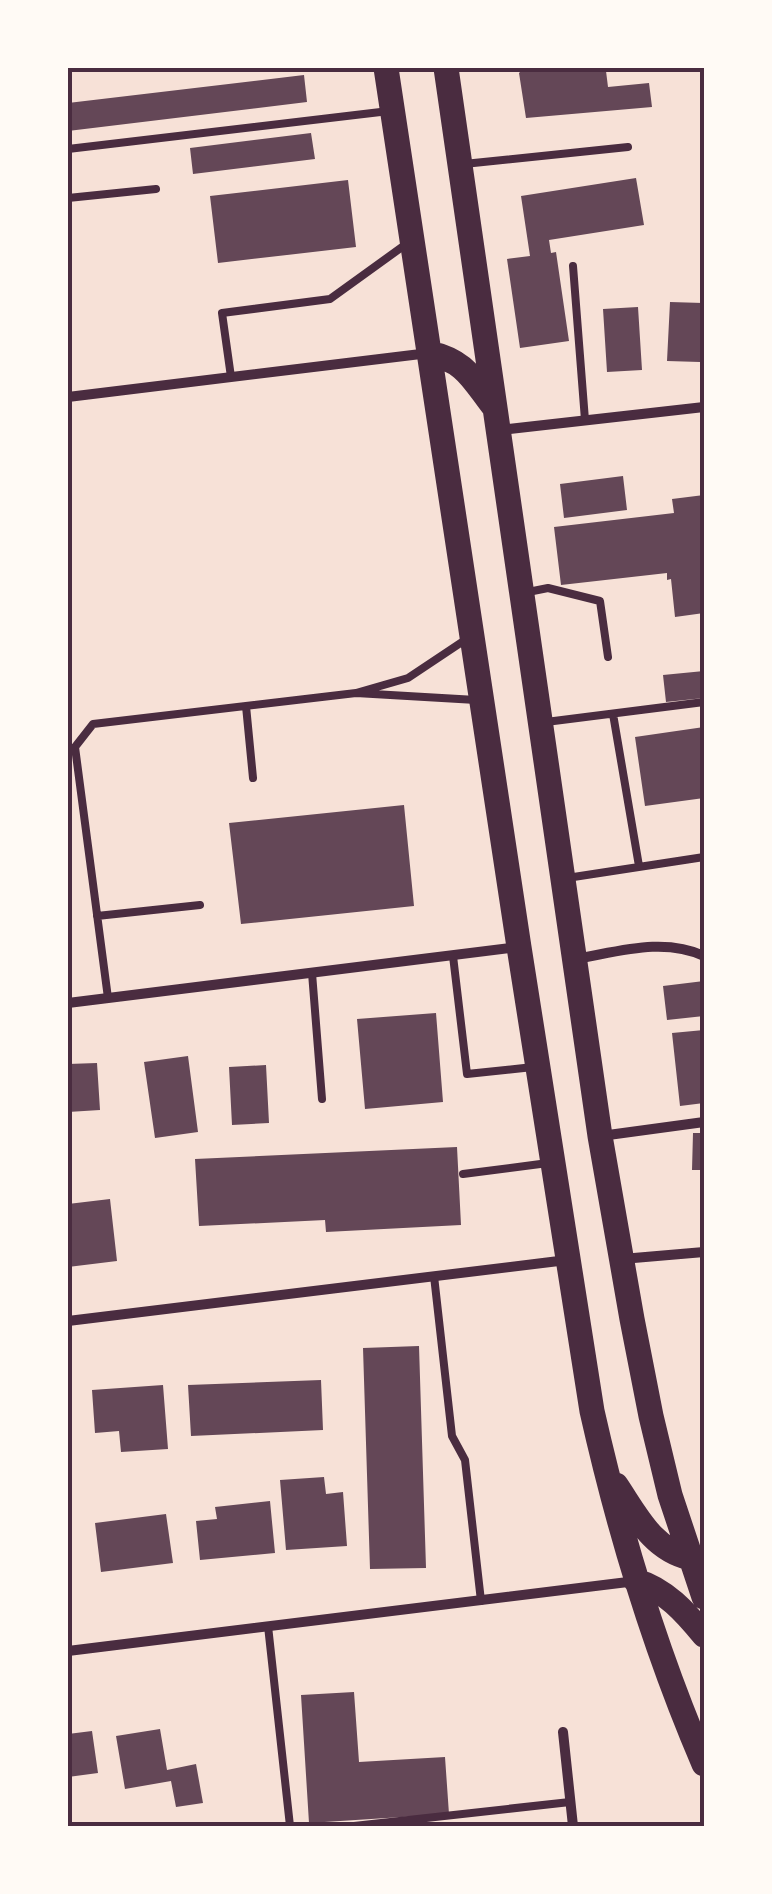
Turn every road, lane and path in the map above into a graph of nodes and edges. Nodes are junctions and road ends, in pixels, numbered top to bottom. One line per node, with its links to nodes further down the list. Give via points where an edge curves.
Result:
1 (386, 68): 3 (main road)
2 (446, 68): 6 (main road)
3 (394, 110): 5 (lane); 9 (main road)
4 (628, 148): 6 (lane)
5 (68, 149)
6 (460, 165): 16 (main road)
7 (156, 189): 8 (lane)
8 (68, 198)
9 (412, 240): 11 (main road); 12 (lane, via 330,298 222,313)
10 (573, 266): 15 (lane)
11 (429, 353): 12 (street); 16 (main road, via 460,364); 18 (main road)
12 (230, 377): 13 (street)
13 (68, 396)
14 (704, 407): 15 (street)
15 (585, 420): 16 (street)
16 (498, 421): 17 (main road)
17 (522, 593): 19 (lane, via 548,588 600,601); 25 (main road)
18 (472, 636): 20 (lane, via 408,678); 21 (main road)
19 (608, 657)
20 (356, 693): 21 (lane); 23 (lane)
21 (482, 700): 32 (main road)
22 (704, 702): 24 (lane)
23 (246, 706): 26 (lane); 31 (lane, via 93,724 75,747)
24 (613, 714): 25 (lane); 28 (lane)
25 (541, 723): 29 (main road)
26 (253, 778)
27 (704, 856): 28 (lane)
28 (639, 866): 29 (lane)
29 (563, 878): 35 (main road)
30 (200, 906): 31 (lane)
31 (97, 916): 37 (lane)
32 (519, 947): 33 (street); 39 (main road)
33 (453, 956): 36 (street); 39 (lane, via 467,1074)
34 (704, 956): 35 (street, via 656,945)
35 (575, 959): 42 (main road)
36 (312, 972): 37 (street); 40 (lane)
37 (108, 998): 38 (street)
38 (68, 1003)
39 (537, 1066): 43 (main road)
40 (322, 1099)
41 (704, 1122): 42 (street)
42 (600, 1136): 46 (main road)
43 (552, 1163): 44 (lane); 47 (main road)
44 (463, 1174)
45 (704, 1252): 46 (street)
46 (622, 1259): 51 (main road, via 651,1416)
47 (566, 1260): 48 (street); 50 (main road)
48 (434, 1276): 49 (street); 54 (lane, via 452,1436 465,1460)
49 (68, 1320)
50 (605, 1469): 51 (main road, via 647,1531 667,1550); 52 (main road)
51 (690, 1558): 53 (main road)
52 (636, 1582): 54 (street); 56 (main road, via 663,1593); 59 (main road)
53 (704, 1596)
54 (481, 1601): 55 (street)
55 (268, 1626): 57 (street); 61 (lane)
56 (704, 1635)
57 (68, 1651)
58 (563, 1732): 60 (street)
59 (704, 1764)
60 (570, 1802): 62 (lane); 63 (street)
61 (290, 1826)
62 (354, 1826)
63 (573, 1826)

